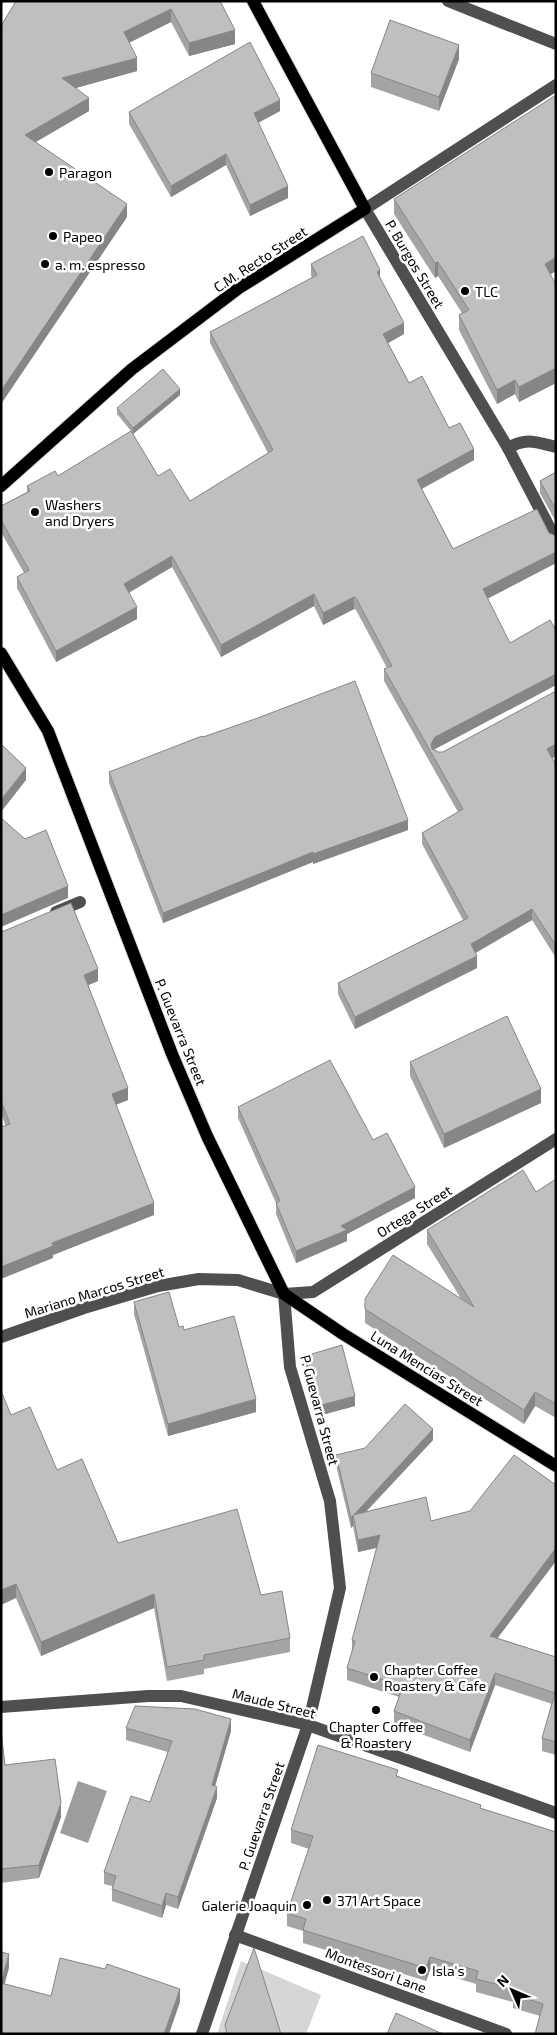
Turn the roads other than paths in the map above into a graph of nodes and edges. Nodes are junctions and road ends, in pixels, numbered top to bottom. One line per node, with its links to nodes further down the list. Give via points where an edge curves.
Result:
1 (252, 1): 5 (main road, P. Burgos Street)
2 (448, 1): 3 (street)
3 (556, 44)
4 (556, 85): 5 (street, C.M. Recto Street)
5 (365, 209): 7 (street, P. Burgos Street); 8 (main road, C.M. Recto Street, via 239,288 139,363)
6 (556, 447): 7 (street, via 526,441)
7 (508, 448): 9 (street, P. Burgos Street)
8 (1, 486)
9 (556, 540)
10 (1, 653): 14 (main road, P. Guevarra Street, via 48,731 172,1054 207,1136)
11 (80, 902): 12 (street)
12 (45, 917)
13 (556, 1139): 14 (street, Ortega Street, via 314,1292)
14 (284, 1294): 15 (street, Mariano Marcos Street, via 238,1280 198,1279 158,1286); 16 (main road, Luna Mencias Street); 18 (street, P. Guevarra Street, via 290,1367 330,1501 340,1588)
15 (1, 1337)
16 (556, 1466)
17 (1, 1707): 18 (street, Maude Street, via 181,1696)
18 (308, 1725): 19 (street, Maude Street); 20 (street, P. Guevarra Street)
19 (556, 1813)
20 (235, 1935): 21 (street, P. Guevarra Street); 22 (street, Montessori Lane)
21 (202, 2034)
22 (506, 2034)

